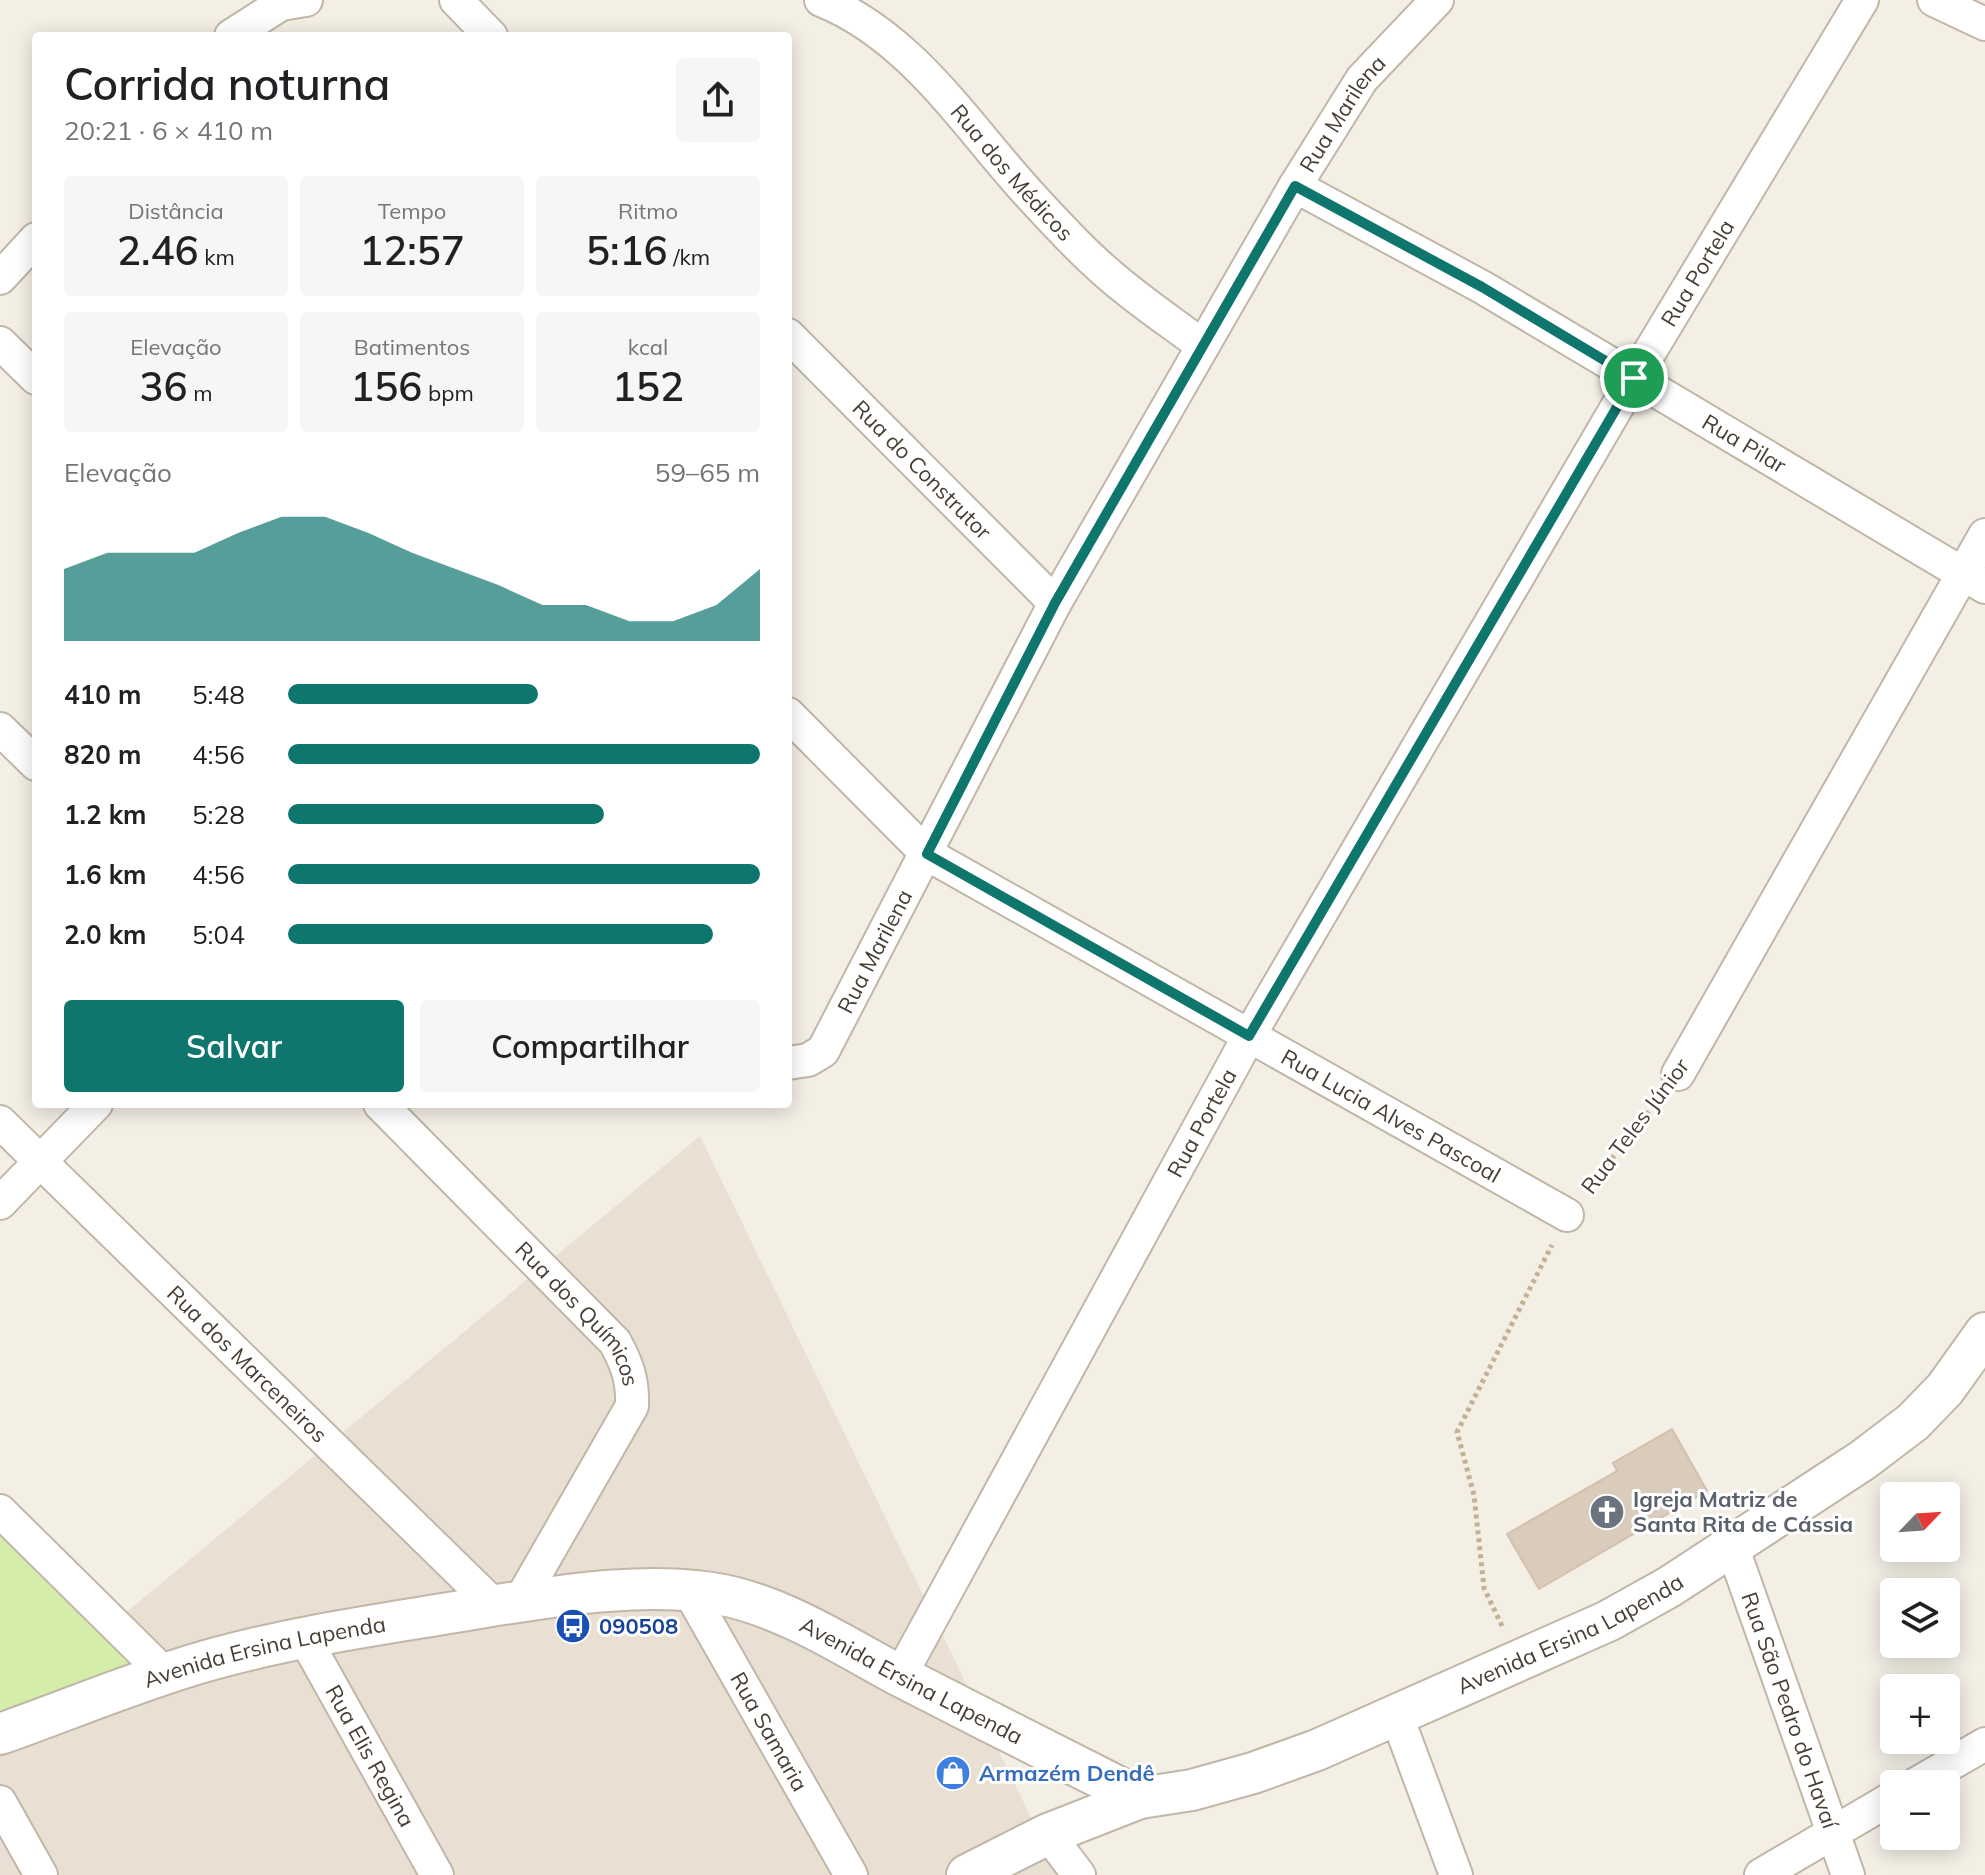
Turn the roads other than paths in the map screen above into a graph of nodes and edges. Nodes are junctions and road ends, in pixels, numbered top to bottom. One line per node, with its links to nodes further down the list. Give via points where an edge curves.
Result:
1 (306, 0): 8 (street, via 281,4)
2 (456, 0): 9 (street)
3 (821, 0): 15 (street, Rua dos Médicos, via 885,36 1106,272)
4 (1437, 0): 10 (street, Rua Marilena, via 1362,79)
5 (1862, 0): 17 (street, Rua Portela)
6 (1934, 0): 7 (street)
7 (1985, 24)
8 (237, 32)
9 (487, 32)
10 (1295, 186): 15 (street, Rua Marilena); 17 (street, Rua Pilar, via 1482,287)
11 (32, 243): 12 (street)
12 (0, 278)
13 (792, 339): 20 (street, Rua do Construtor)
14 (0, 343): 16 (street)
15 (1203, 346): 20 (street, Rua Marilena)
16 (32, 374)
17 (1634, 378): 19 (street, Rua Pilar); 25 (street, Rua Portela)
18 (1985, 535): 19 (street, Rua Teles Júnior)
19 (1974, 580): 27 (street, Rua Teles Júnior)
20 (1055, 603): 24 (street, Rua Marilena)
21 (792, 718): 24 (street, Rua Lucia Alves Pascoal)
22 (0, 729): 23 (street)
23 (32, 760)
24 (927, 854): 25 (street, Rua Lucia Alves Pascoal); 26 (street, Rua Marilena, via 823,1051)
25 (1249, 1036): 33 (street, Rua Lucia Alves Pascoal); 41 (street, Rua Portela)
26 (792, 1064)
27 (1678, 1074)
28 (92, 1108): 31 (street)
29 (384, 1108): 38 (street, Rua dos Químicos, via 615,1342 628,1365 632,1406)
30 (0, 1122): 31 (street, Rua dos Marceneiros)
31 (40, 1161): 32 (street); 38 (street, Rua dos Marceneiros)
32 (0, 1203)
33 (1567, 1215)
34 (1985, 1333): 36 (street, Avenida Ersina Lapenda, via 1945,1389 1913,1422)
35 (0, 1511): 40 (street)
36 (1732, 1546): 42 (street, Avenida Ersina Lapenda, via 1608,1621); 49 (street, Rua São Pedro do Havaí)
37 (688, 1589): 38 (street, Avenida Ersina Lapenda); 41 (street, Avenida Ersina Lapenda, via 776,1611); 53 (street, Rua Samaria)
38 (508, 1603): 39 (street, Avenida Ersina Lapenda)
39 (304, 1637): 40 (street, Avenida Ersina Lapenda); 52 (street, Rua Elis Regina)
40 (166, 1675): 43 (street, Avenida Ersina Lapenda)
41 (900, 1676): 46 (street, Avenida Ersina Lapenda)
42 (1396, 1714): 46 (street, Avenida Ersina Lapenda, via 1253,1773); 56 (street)
43 (0, 1734)
44 (1985, 1744): 45 (street)
45 (1940, 1770)
46 (1140, 1798): 50 (street)
47 (0, 1802): 51 (street)
48 (1880, 1805): 49 (street)
49 (1832, 1832): 57 (street); 58 (street, Rua São Pedro do Havaí)
50 (1048, 1834): 54 (street); 55 (street)
51 (41, 1875)
52 (437, 1875)
53 (851, 1875)
54 (967, 1875)
55 (1079, 1875)
56 (1456, 1875)
57 (1761, 1875)
58 (1848, 1875)

